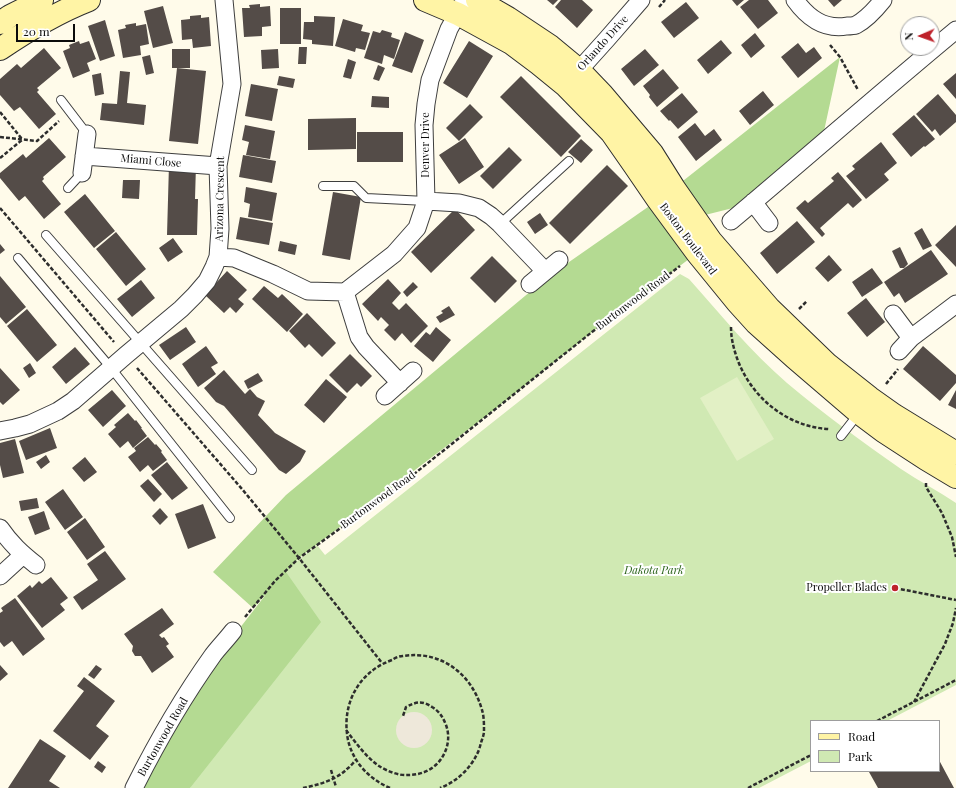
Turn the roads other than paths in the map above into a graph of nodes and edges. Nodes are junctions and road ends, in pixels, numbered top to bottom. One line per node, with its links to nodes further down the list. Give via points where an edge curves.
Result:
1 (42, 0): 10 (street)
2 (89, 0): 12 (street, via 21,34)
3 (224, 0): 18 (street, Arizona Crescent, via 232,84)
4 (425, 0): 9 (street, Boston Boulevard)
5 (477, 0): 13 (street, Boston Boulevard, via 550,46)
6 (641, 0): 13 (street, Orlando Drive)
7 (795, 0): 8 (street, via 812,18 825,25 840,27 855,25 872,14)
8 (883, 0)
9 (461, 7): 13 (street, Boston Boulevard, via 538,64); 22 (street, Denver Drive, via 449,29 430,80 424,125)
10 (0, 23)
11 (956, 30): 23 (street)
12 (0, 49)
13 (572, 78): 43 (street, Boston Boulevard, via 602,94 652,153 711,241 770,309 827,364)
14 (61, 100): 15 (lane)
15 (87, 134): 16 (street)
16 (84, 156): 18 (street, Miami Close); 19 (street)
17 (569, 161): 26 (lane)
18 (218, 166): 28 (street, Arizona Crescent)
19 (82, 173): 21 (lane)
20 (323, 186): 22 (lane, via 354,186 366,198)
21 (68, 188)
22 (426, 201): 26 (street, via 459,203 479,208); 33 (street, Denver Drive, via 417,228 394,254)
23 (753, 202): 24 (street); 25 (street)
24 (731, 221)
25 (769, 223)
26 (500, 224): 31 (street)
27 (46, 235): 37 (lane)
28 (218, 256): 33 (street, via 234,258 308,291); 37 (street, Arizona Crescent, via 207,281 195,296)
29 (18, 258): 39 (lane)
30 (558, 260): 31 (street)
31 (546, 271): 32 (street)
32 (530, 284)
33 (345, 292): 41 (street, via 359,337)
34 (956, 304): 36 (street)
35 (893, 314): 36 (street)
36 (911, 338): 38 (street)
37 (140, 343): 39 (street, Arizona Crescent); 47 (lane)
38 (899, 351)
39 (111, 368): 44 (street, Arizona Crescent, via 58,411 30,424); 49 (lane)
40 (413, 371): 41 (street)
41 (400, 383): 42 (street)
42 (384, 396)
43 (861, 410): 45 (lane); 46 (street, Boston Boulevard, via 894,415); 48 (street, Boston Boulevard, via 883,431)
44 (0, 431)
45 (841, 436)
46 (956, 453)
47 (252, 470)
48 (956, 477)
49 (230, 518)
50 (0, 528): 51 (street, via 9,541 30,560)
51 (0, 576)
52 (233, 631): 53 (street, Burtonwood Road, via 214,654 178,709)
53 (134, 788)

